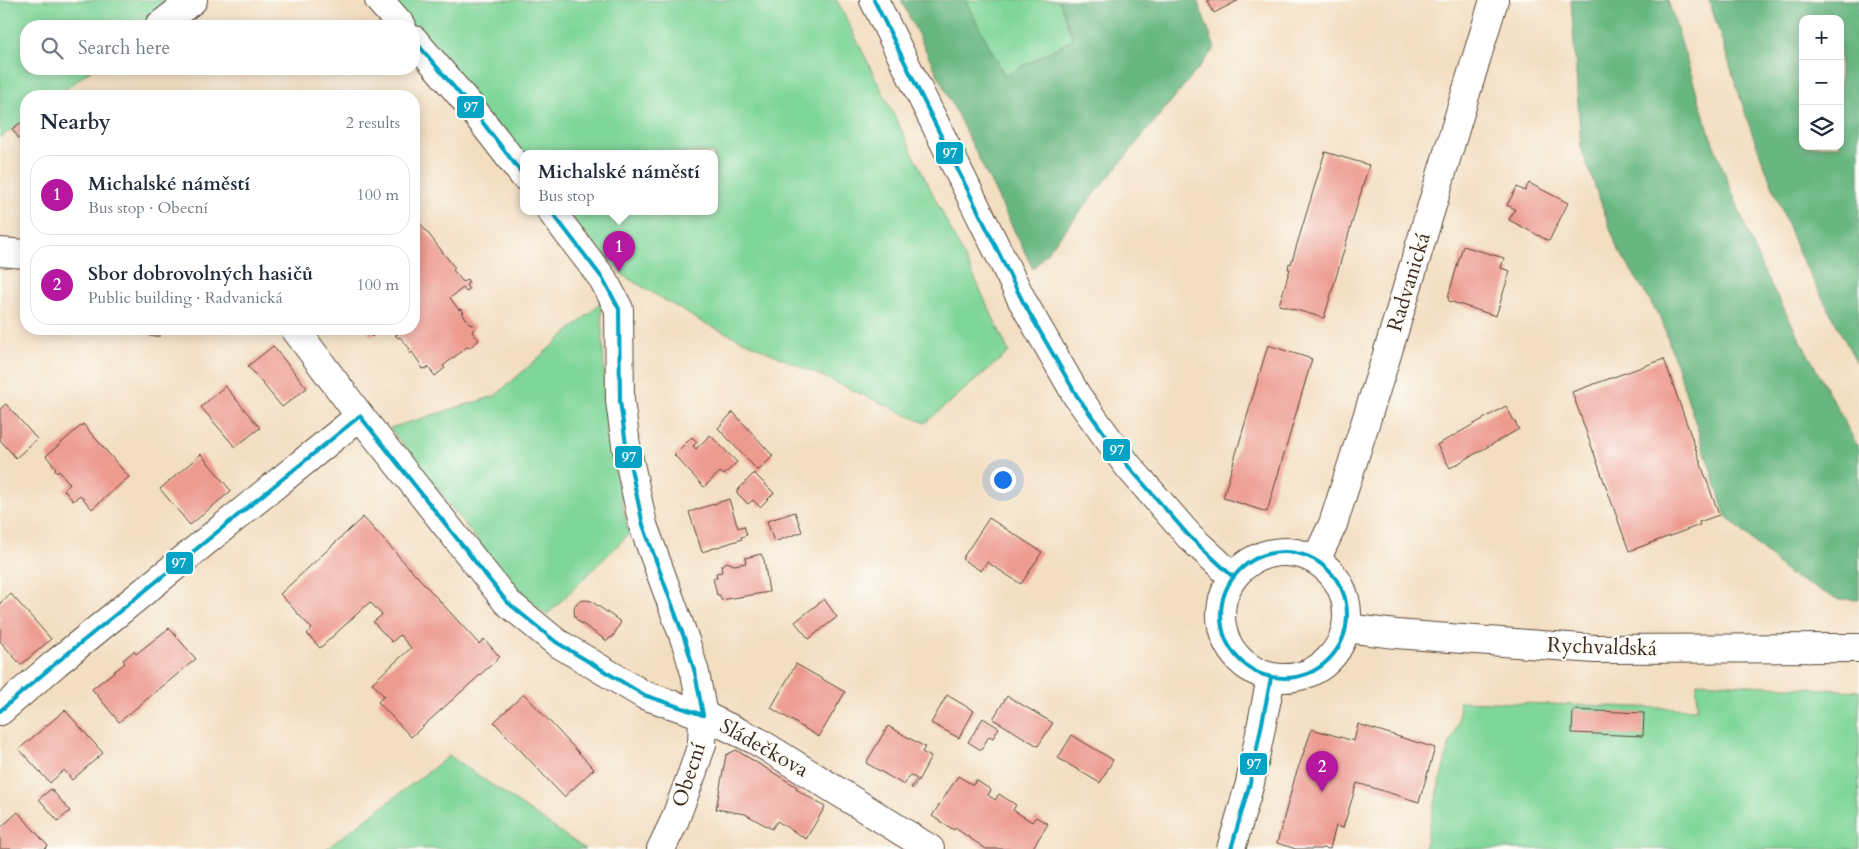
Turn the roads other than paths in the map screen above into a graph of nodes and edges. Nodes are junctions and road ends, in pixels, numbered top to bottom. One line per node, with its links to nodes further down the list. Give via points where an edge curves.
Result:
1 (193, 0): 5 (street)
2 (379, 0): 6 (street)
3 (874, 0): 15 (street, via 1023,302 1077,396 1134,473 1189,536)
4 (1494, 0): 14 (street, Radvanická, via 1333,524)
5 (168, 20)
6 (397, 20)
7 (420, 47): 8 (street)
8 (520, 171)
9 (554, 215): 20 (street, Obecní, via 604,279 619,309 620,401 626,445 643,525 686,644)
10 (0, 252): 11 (street)
11 (20, 254)
12 (299, 335): 13 (street, Sládečkova)
13 (360, 416): 19 (street); 20 (street, Sládečkova, via 507,602 556,642 644,695)
14 (1316, 560): 15 (street, via 1294,552 1270,553 1248,562); 16 (street, via 1331,572 1342,589 1347,608)
15 (1232, 576): 18 (street, via 1222,597 1223,637 1233,654 1248,668)
16 (1346, 628): 17 (street, Rychvaldská, via 1594,649); 18 (street, via 1336,652 1317,670 1301,677)
17 (1859, 648)
18 (1271, 678): 23 (street, via 1250,783)
19 (0, 712)
20 (704, 715): 21 (street, Obecní, via 702,744 694,771); 22 (street, Sládečkova, via 757,741)
21 (661, 849)
22 (930, 849)
23 (1231, 849)

